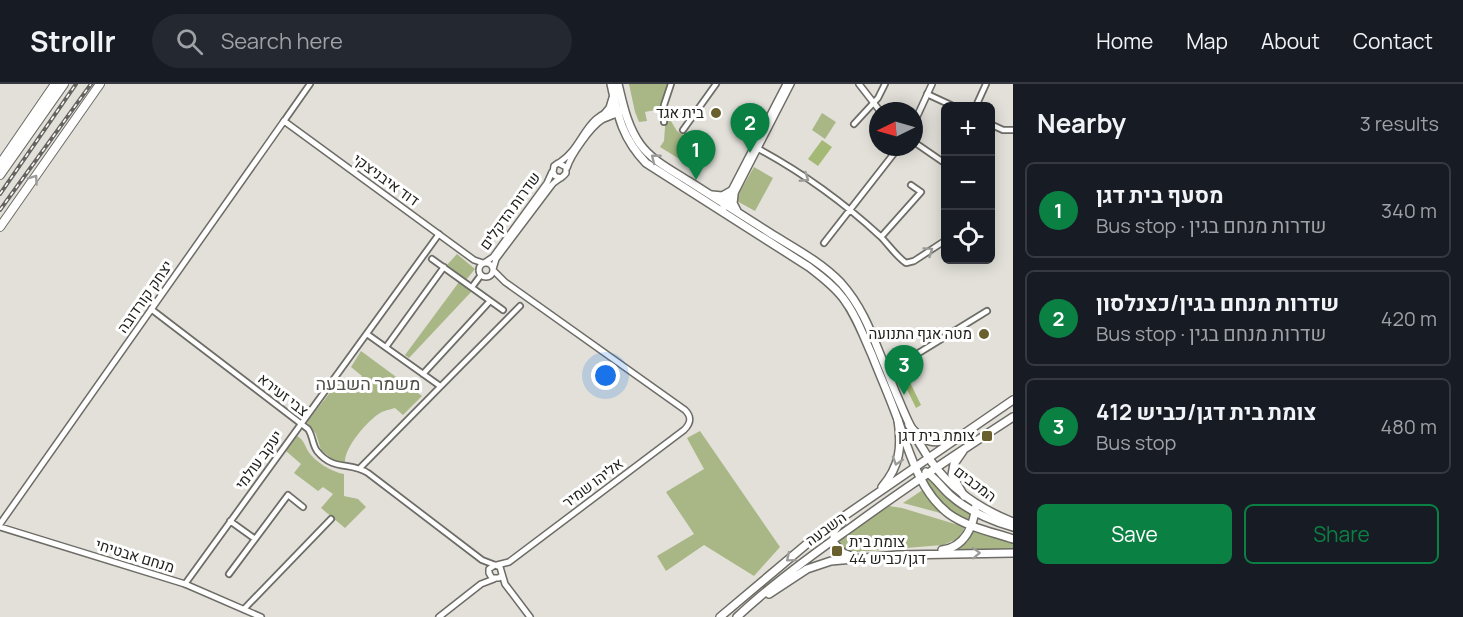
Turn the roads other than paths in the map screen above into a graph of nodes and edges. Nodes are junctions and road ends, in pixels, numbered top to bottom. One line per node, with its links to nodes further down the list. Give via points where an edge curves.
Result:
1 (55, 84): 37 (highway)
2 (64, 84): 40 (highway)
3 (100, 84): 48 (highway, one-way to 3)
4 (310, 84): 25 (street, יצחק קורדובה)
5 (611, 84): 16 (main road)
6 (618, 84): 23 (main road)
7 (671, 84): 26 (street, via 664,105)
8 (717, 84): 30 (street)
9 (786, 84): 32 (street)
10 (791, 84): 32 (street)
11 (859, 84): 17 (street)
12 (885, 84): 18 (street)
13 (932, 84): 15 (street)
14 (986, 84): 20 (street)
15 (927, 94): 19 (street); 21 (street)
16 (613, 96): 23 (main road); 24 (main road)
17 (873, 102)
18 (875, 102)
19 (944, 102)
20 (978, 102)
21 (923, 103)
22 (869, 108): 27 (street)
23 (620, 111): 24 (street, שדרות הדקלים); 28 (main road); 44 (main road, one-way to 23, via 658,162 645,150)
24 (607, 116): 28 (main road, via 615,118); 36 (street, שדרות הדקלים, via 592,121 568,156); 38 (street, שדרות הדקלים, via 592,130)
25 (284, 121): 49 (street, דוד איבניצקי); 64 (street, יצחק קורדובה)
26 (664, 122)
27 (854, 124)
28 (621, 126): 45 (main road, via 646,163)
29 (995, 126): 31 (street)
30 (683, 130)
31 (1013, 130)
32 (756, 148): 43 (street); 46 (street, one-way to 46)
33 (923, 148): 35 (street)
34 (892, 156): 46 (street)
35 (941, 161)
36 (558, 163): 38 (street); 39 (street)
37 (0, 164)
38 (567, 169): 41 (street)
39 (552, 170): 41 (street); 55 (street, שדרות הדקלים, via 547,183 493,257)
40 (0, 175)
41 (561, 178): 57 (street, שדרות הדקלים, via 496,259)
42 (911, 185): 50 (street, via 921,192)
43 (733, 193): 44 (main road); 45 (street); 47 (main road)
44 (710, 194): 45 (main road)
45 (724, 207): 47 (main road); 69 (main road, via 834,288 856,319)
46 (850, 210): 50 (street); 51 (street)
47 (738, 213): 69 (main road, via 814,261 840,283 863,315)
48 (0, 227)
49 (439, 234): 54 (street, דוד איבניצקי); 67 (street, יעקב עולמי)
50 (881, 237): 52 (street, one-way to 52, via 906,263)
51 (824, 243)
52 (941, 243)
53 (432, 259): 56 (street)
54 (474, 260): 55 (street, דוד איבניצקי); 58 (street, דוד איבניצקי)
55 (484, 263): 57 (street, דוד איבניצקי); 58 (street, שדרות הדקלים)
56 (444, 267): 61 (street); 68 (street)
57 (493, 269): 59 (street, שדרות הדקלים); 60 (street)
58 (480, 272): 59 (street); 61 (street)
59 (488, 277): 60 (street)
60 (505, 282): 103 (street, אליהו שמיר, via 690,416 684,430)
61 (472, 287): 62 (street)
62 (490, 301): 65 (street); 70 (street)
63 (520, 306): 71 (street)
64 (151, 309): 75 (street, צבי זעירא); 95 (street, יצחק קורדובה)
65 (503, 310)
66 (987, 311): 69 (street)
67 (368, 334): 68 (street); 75 (street, יעקב עולמי)
68 (386, 347): 70 (street)
69 (883, 372): 74 (main road); 76 (main road, המכבים)
70 (423, 374): 71 (street)
71 (440, 386): 81 (street)
72 (1013, 400): 77 (main road, השבעה)
73 (1013, 417): 78 (main road, השבעה)
74 (898, 420): 80 (main road); 85 (main road, one-way to 85, via 898,462)
75 (301, 424): 81 (street, צבי זעירא, via 311,433 318,452 334,464); 92 (street, יעקב עולמי)
76 (909, 425): 77 (main road, via 933,443); 79 (main road, המכבים)
77 (963, 435): 79 (main road, השבעה)
78 (966, 447): 82 (main road, השבעה); 86 (main road, via 952,471)
79 (928, 459): 80 (main road, השבעה); 82 (main road, המכבים)
80 (916, 467): 83 (main road); 84 (main road); 85 (main road, השבעה)
81 (360, 468): 102 (street, צבי זעירא)
82 (935, 468): 83 (main road, השבעה); 86 (main road, המכבים)
83 (928, 473): 84 (main road, השבעה); 90 (main road)
84 (921, 478): 93 (main road, via 945,510); 98 (main road, השבעה)
85 (875, 495): 89 (main road, השבעה)
86 (964, 496): 87 (main road, המכבים)
87 (976, 504): 90 (main road); 94 (main road, המכבים)
88 (303, 507): 96 (street, via 288,495)
89 (853, 509): 98 (main road, via 837,526); 114 (main road, השבעה, one-way to 114)
90 (975, 513): 93 (main road); 94 (main road)
91 (331, 519): 110 (street)
92 (230, 521): 96 (street); 108 (street, יעקב עולמי)
93 (971, 524): 97 (main road); 100 (main road, via 963,540 951,549)
94 (1013, 524)
95 (0, 526): 108 (street, מנחם אבטיחי)
96 (255, 539): 106 (street)
97 (1013, 539)
98 (833, 540): 101 (main road, via 843,553); 115 (main road, השבעה)
99 (1013, 553): 100 (main road, one-way to 99)
100 (898, 555): 101 (main road)
101 (861, 558): 115 (main road, via 807,569)
102 (482, 560): 104 (street, צבי זעירא); 105 (street, צבי זעירא)
103 (509, 562): 104 (street, אליהו שמיר); 107 (street, אליהו שמיר)
104 (496, 565): 105 (street); 107 (street, via 502,569)
105 (489, 572): 107 (street); 109 (street)
106 (229, 574)
107 (499, 576): 109 (street); 113 (street)
108 (185, 584): 110 (street, מנחם אבטיחי)
109 (481, 584): 112 (street)
110 (244, 609): 111 (street, מנחם אבטיחי)
111 (261, 617)
112 (439, 617)
113 (530, 617)
114 (720, 617)
115 (737, 617)

